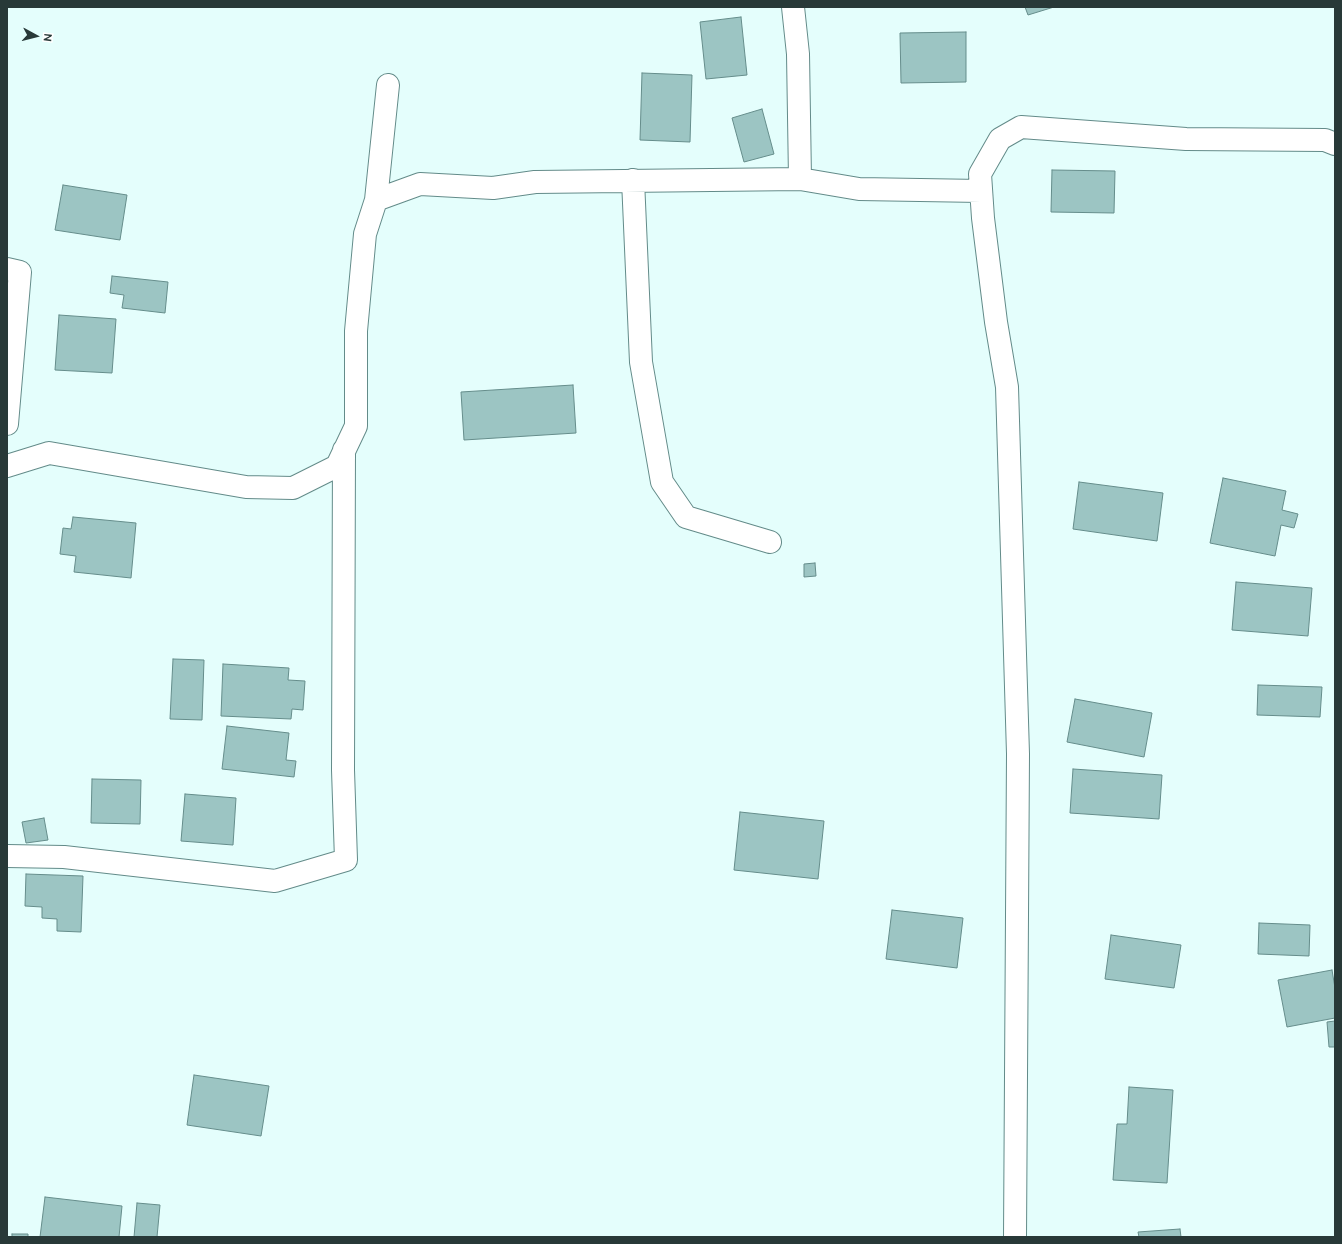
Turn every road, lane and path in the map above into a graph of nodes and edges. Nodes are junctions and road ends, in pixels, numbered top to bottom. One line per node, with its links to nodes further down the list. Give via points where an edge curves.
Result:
1 (794, 7): 4 (street, via 798,54)
2 (388, 84): 7 (street)
3 (1335, 144): 6 (street, via 1325,140 1186,139 1021,127 1000,139 980,174)
4 (800, 179): 5 (street); 6 (street, via 859,189)
5 (633, 180): 7 (street, via 535,182 493,188 420,184); 12 (street, via 641,362 662,482 686,517)
6 (981, 191): 14 (street, via 996,322 1007,387 1018,754)
7 (376, 200): 10 (street, via 365,234 356,331 356,426)
8 (7, 269): 9 (street, via 20,272)
9 (7, 424)
10 (344, 450): 11 (street, via 337,466 293,488 246,487 49,453); 13 (street, via 346,860 275,881 64,858)
11 (7, 466)
12 (770, 542)
13 (7, 856)
14 (1015, 1237)

